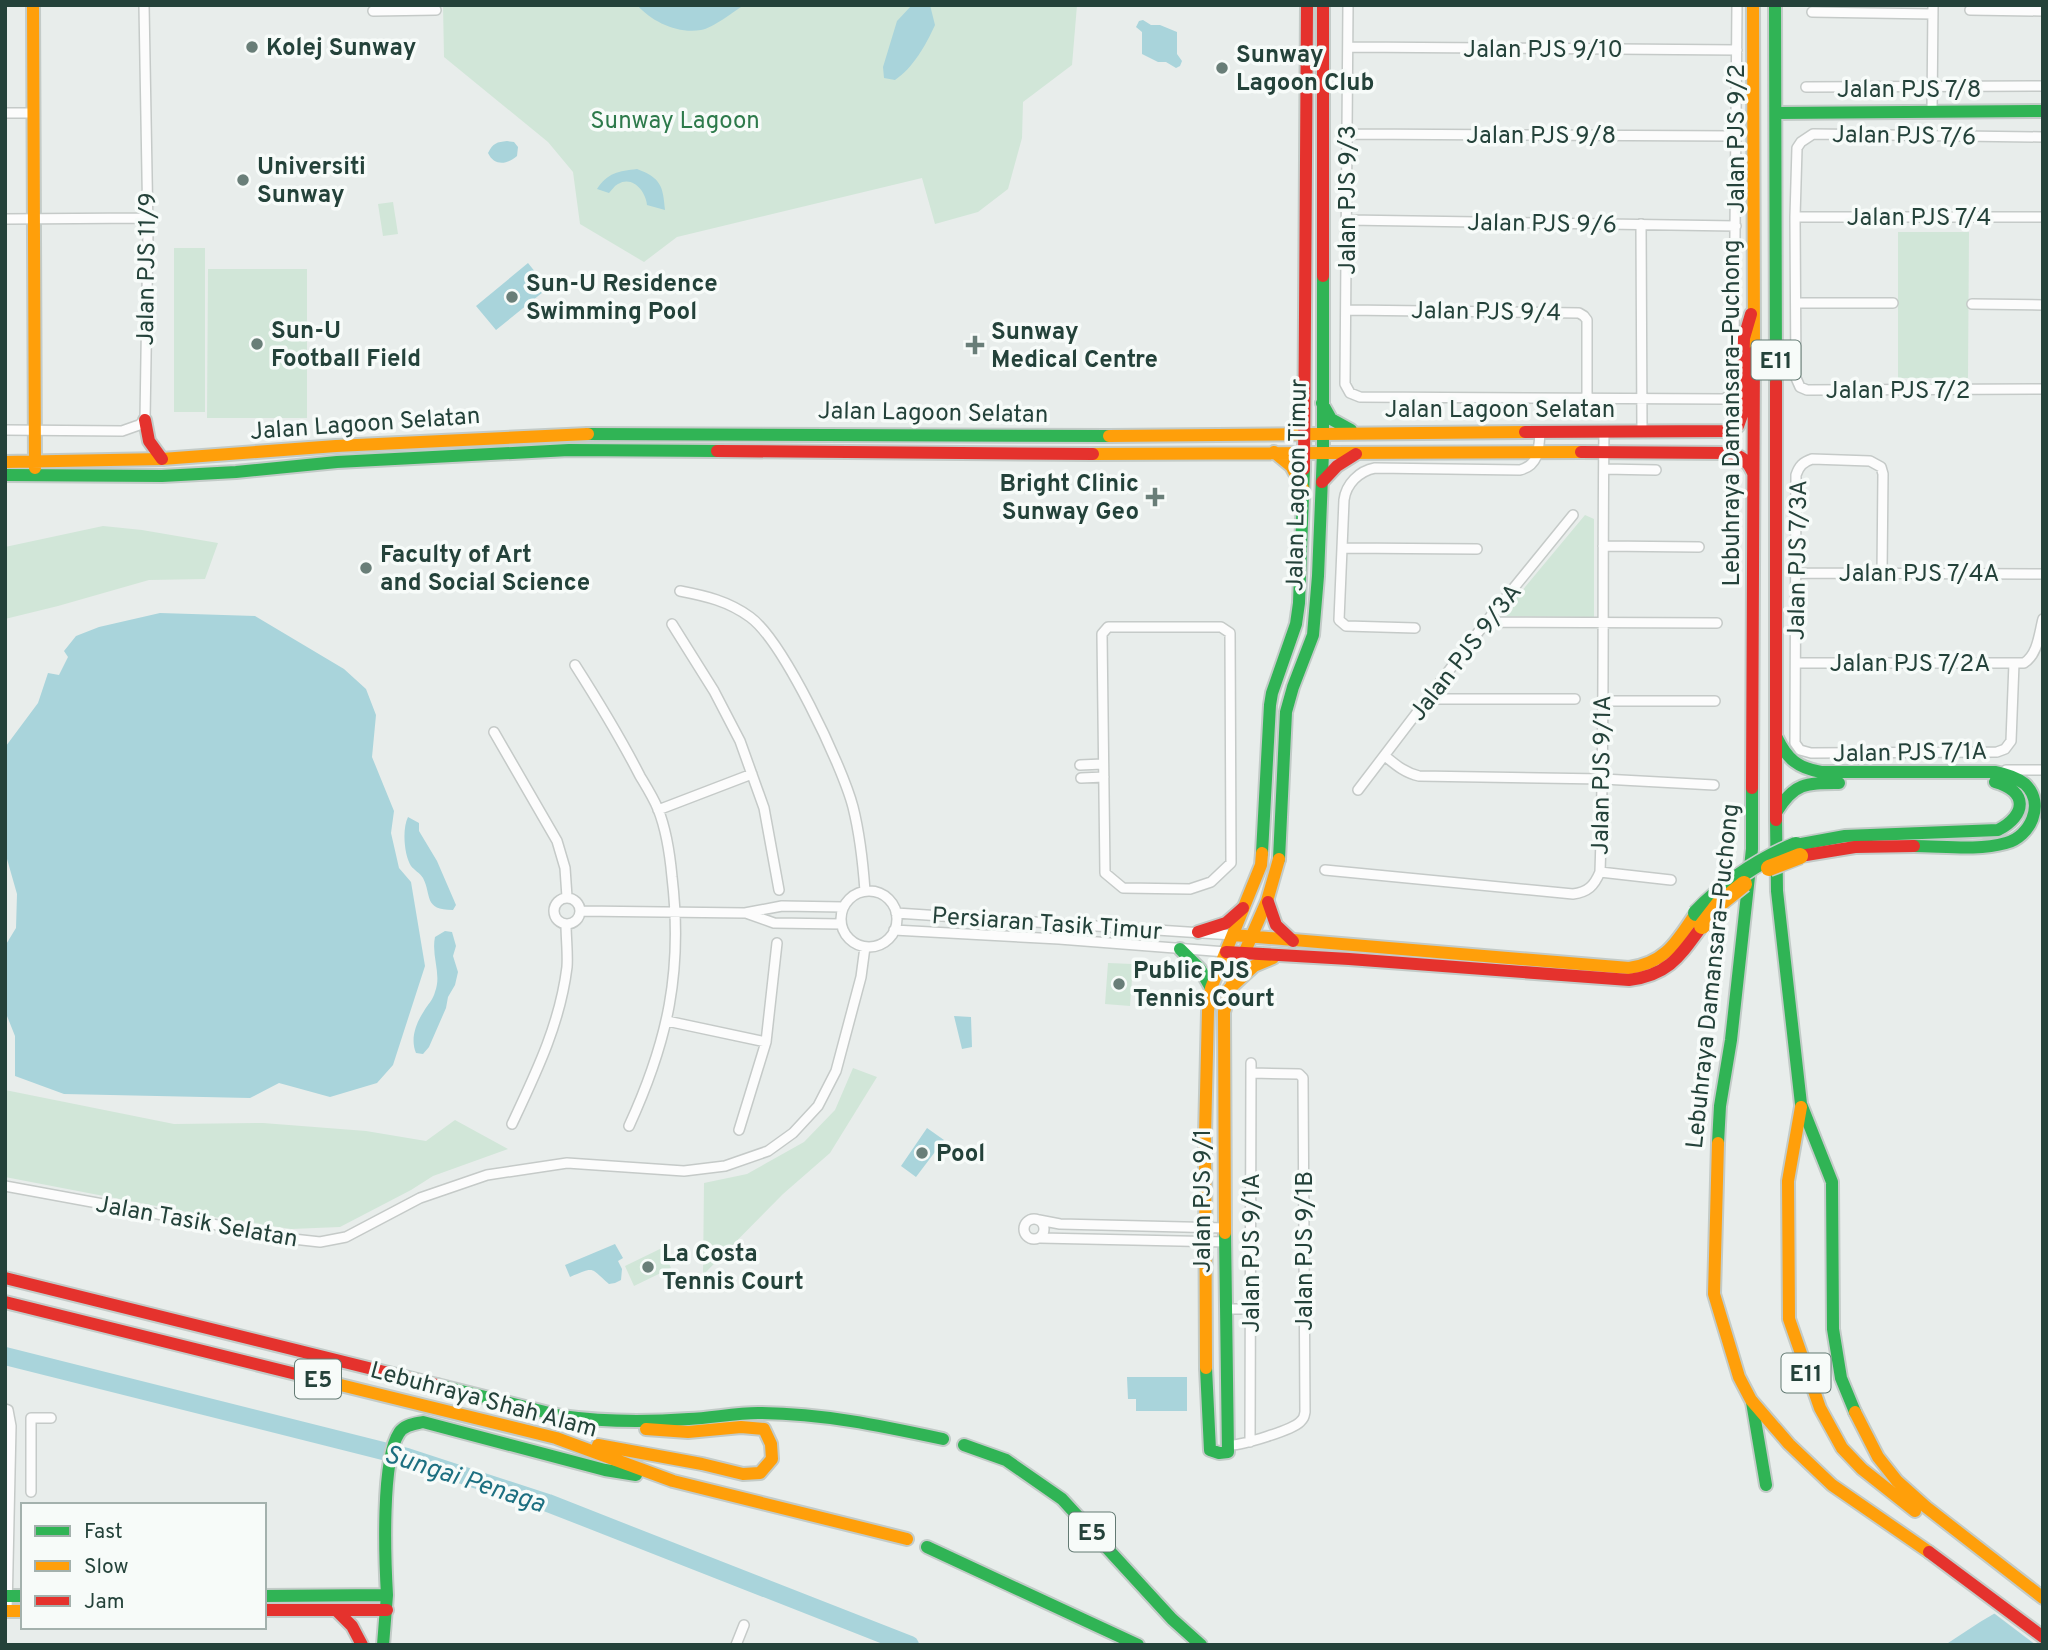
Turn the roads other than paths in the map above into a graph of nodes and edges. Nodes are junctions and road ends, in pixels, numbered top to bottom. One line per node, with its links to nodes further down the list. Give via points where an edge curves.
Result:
1 (33, 5): 23 (main road)
2 (144, 5): 29 (street, Jalan PJS 11/9)
3 (1307, 5): 47 (main road, Jalan Lagoon Timur)
4 (1323, 5): 46 (main road, Jalan Lagoon Timur)
5 (1348, 5): 15 (street, Jalan PJS 9/3)
6 (1737, 5): 16 (street, Jalan PJS 9/2)
7 (1753, 5): 40 (main road, Lebuhraya Damansara–Puchong / E11)
8 (1775, 5): 24 (main road, Lebuhraya Damansara–Puchong / E11)
9 (1933, 9): 14 (street); 17 (street)
10 (436, 10): 12 (street)
11 (1970, 10): 13 (street)
12 (373, 11)
13 (2043, 11)
14 (1812, 12)
15 (1349, 47): 16 (street, Jalan PJS 9/10); 25 (street, Jalan PJS 9/3)
16 (1737, 50): 26 (street, Jalan PJS 9/2)
17 (1933, 86): 18 (street); 19 (street); 20 (street)
18 (2043, 86)
19 (1806, 87)
20 (1932, 111): 21 (main road, Jalan PJS 7/8); 24 (main road, Jalan PJS 7/8)
21 (2043, 111)
22 (5, 113): 23 (street)
23 (33, 113): 32 (main road)
24 (1776, 113): 96 (main road, Lebuhraya Damansara–Puchong / E11)
25 (1348, 134): 26 (street, Jalan PJS 9/8); 33 (street, Jalan PJS 9/3)
26 (1735, 136): 35 (street, Jalan PJS 9/2)
27 (2043, 137): 28 (street, Jalan PJS 7/6, via 1813,134 1797,148)
28 (1795, 217): 30 (street, Jalan PJS 7/4); 36 (street, Jalan PJS 7/2)
29 (147, 218): 32 (street); 48 (street, Jalan PJS 11/9)
30 (2043, 218)
31 (5, 219): 32 (street)
32 (33, 219): 50 (main road)
33 (1348, 220): 34 (street, Jalan PJS 9/6); 41 (street, Jalan PJS 9/3)
34 (1641, 224): 35 (street, Jalan PJS 9/6); 45 (street)
35 (1736, 226): 45 (street, Jalan PJS 9/2, via 1730,395 1724,399)
36 (1796, 303): 37 (street); 42 (street, Jalan PJS 7/2, via 1796,378 1807,390)
37 (1893, 303)
38 (1972, 304): 39 (street)
39 (2043, 304)
40 (1754, 307): 54 (main road, Jalan Lagoon Selatan, via 1744,338 1738,426 1731,431); 70 (main road, Lebuhraya Damansara–Puchong / E11)
41 (1347, 310): 43 (street, Jalan PJS 9/3, via 1345,384); 44 (street, Jalan PJS 9/4, via 1579,313 1587,320)
42 (2043, 389)
43 (1350, 393): 44 (street, Jalan PJS 9/2, via 1360,397)
44 (1587, 398): 45 (street, Jalan PJS 9/2)
45 (1642, 399): 54 (street)
46 (1322, 403): 51 (main road, via 1331,419); 56 (main road, Jalan Lagoon Timur)
47 (1305, 404): 55 (main road, via 1295,423); 56 (main road, Jalan Lagoon Timur)
48 (145, 420): 50 (street, via 122,430); 64 (main road, via 149,445)
49 (5, 430): 50 (street)
50 (34, 430): 66 (main road)
51 (1356, 432): 52 (main road, Jalan Lagoon Selatan); 56 (main road, Jalan Lagoon Selatan)
52 (1540, 432): 53 (main road, Jalan Lagoon Selatan); 61 (street)
53 (1604, 432): 54 (main road, Jalan Lagoon Selatan); 62 (street, Jalan PJS 9/1A)
54 (1642, 432)
55 (1273, 433): 56 (main road, Jalan Lagoon Selatan); 63 (main road, Jalan Lagoon Selatan, via 604,433)
56 (1313, 433): 58 (main road, Jalan Lagoon Timur); 59 (main road, Jalan Lagoon Timur)
57 (1274, 452): 58 (main road, Jalan Lagoon Selatan); 63 (main road, Jalan Lagoon Selatan); 72 (main road, via 1291,466)
58 (1305, 452): 59 (main road, Jalan Lagoon Selatan); 72 (main road, Jalan Lagoon Timur)
59 (1323, 452): 60 (main road, Jalan Lagoon Selatan); 71 (main road, Jalan Lagoon Timur)
60 (1363, 452): 61 (main road, Jalan Lagoon Selatan); 71 (main road, via 1346,458)
61 (1539, 452): 62 (main road, Jalan Lagoon Selatan); 76 (street, via 1534,463 1521,470 1367,469 1345,492)
62 (1604, 452): 67 (street, Jalan PJS 9/1A); 70 (main road, Jalan Lagoon Selatan, via 1737,454)
63 (337, 454): 64 (main road, Jalan Lagoon Selatan); 66 (main road, Jalan Lagoon Selatan, via 236,472 162,476)
64 (162, 459): 66 (main road, Jalan Lagoon Selatan)
65 (5, 462): 66 (main road, Jalan Lagoon Selatan)
66 (35, 469): 69 (main road, Jalan Lagoon Selatan)
67 (1604, 469): 68 (street); 74 (street, Jalan PJS 9/1A)
68 (1656, 470)
69 (5, 475)
70 (1754, 477): 161 (main road, Lebuhraya Damansara–Puchong / E11, via 1752,849 1720,1106 1714,1294 1739,1377)
71 (1322, 482): 120 (main road, Jalan Lagoon Timur, via 1313,635 1286,712 1279,863)
72 (1304, 488): 121 (main road, Jalan Lagoon Timur, via 1299,603 1289,649 1272,693 1263,852)
73 (1573, 515): 83 (street, Jalan PJS 9/3A)
74 (1603, 546): 75 (street); 84 (street, Jalan PJS 9/1A)
75 (1699, 547)
76 (1342, 548): 77 (street); 87 (street, via 1338,615 1342,624)
77 (1477, 549)
78 (1795, 573): 79 (street, Jalan PJS 7/4A); 79 (street, Jalan PJS 7/3A, via 1796,475 1798,468 1812,459 1870,461 1881,467); 88 (street, Jalan PJS 7/3A)
79 (1882, 573): 80 (street, Jalan PJS 7/4A)
80 (2043, 574)
81 (680, 592): 118 (street, via 713,598 749,616 793,675 852,804)
82 (2043, 619): 89 (street, via 2031,658)
83 (1486, 622): 84 (street); 91 (street, Jalan PJS 9/3A)
84 (1602, 623): 85 (street); 93 (street, Jalan PJS 9/1A)
85 (1717, 623)
86 (672, 624): 103 (street, via 714,691)
87 (1415, 628)
88 (1796, 663): 89 (street, Jalan PJS 7/2A); 97 (street, Jalan PJS 7/3A, via 1795,743)
89 (2019, 663): 97 (street, Jalan PJS 7/1A, via 2011,741 2005,749)
90 (575, 665): 109 (street)
91 (1428, 699): 92 (street); 98 (street, Jalan PJS 9/3A)
92 (1575, 699)
93 (1602, 701): 94 (street); 106 (street, Jalan PJS 9/1A)
94 (1715, 701)
95 (494, 732): 119 (street, via 557,841 565,868)
96 (1775, 732): 102 (main road, via 1784,754 1803,769); 110 (main road, Lebuhraya Damansara–Puchong / E11)
97 (1811, 753)
98 (1385, 756): 106 (street, via 1400,769 1419,776); 108 (street, Jalan PJS 9/3A)
99 (1103, 764): 100 (street); 104 (street); 104 (street, via 1101,634 1108,627 1222,627 1230,633 1231,863 1212,882 1190,889 1124,888 1105,873)
100 (1080, 765)
101 (2040, 771): 102 (street)
102 (1995, 772): 112 (main road, via 2020,780 2033,795 2033,819 2018,838 1988,846)
103 (752, 774): 109 (street); 117 (street, via 764,808)
104 (1104, 777): 105 (street)
105 (1081, 778)
106 (1603, 779): 107 (street); 115 (street, Jalan PJS 9/1A)
107 (1714, 785)
108 (1358, 790)
109 (658, 810): 124 (street)
110 (1777, 811): 113 (main road, via 1791,790 1809,783 1990,781 2011,787 2020,800 2014,822 1998,830 1845,836); 146 (main road, Lebuhraya Damansara–Puchong / E11, via 1777,891)
111 (2043, 824): 112 (main road, via 2026,845 1999,855 1933,856)
112 (1889, 846): 113 (main road)
113 (1798, 851): 127 (main road, bridge, via 1753,865 1717,890)
114 (1325, 870): 115 (street, Jalan PJS 9/1A, via 1573,894 1590,889)
115 (1600, 872): 116 (street)
116 (1671, 880)
117 (779, 890)
118 (865, 891): 122 (street, via 852,896); 126 (street, via 888,899)
119 (566, 897): 123 (street, via 577,903); 128 (street, via 556,902 553,911 557,920)
120 (1268, 902): 133 (main road, Jalan Lagoon Timur); 134 (main road, via 1276,925)
121 (1247, 904): 131 (main road, via 1226,923); 132 (main road, Jalan Lagoon Timur)
122 (843, 907): 125 (street, via 782,906); 129 (street)
123 (580, 911): 124 (street); 128 (street, via 576,921)
124 (676, 912): 125 (street); 143 (street, via 676,960)
125 (745, 913): 129 (street, via 774,923)
126 (896, 913): 130 (street); 131 (street, Persiaran Tasik Timur)
127 (1699, 919): 134 (main road, via 1665,955 1638,967); 140 (main road, via 1670,966 1652,977 1629,980)
128 (566, 924): 147 (street, via 567,964 560,1006 543,1058)
129 (841, 924): 136 (street, via 849,939)
130 (894, 930): 136 (street, via 885,942); 137 (street, Persiaran Tasik Timur)
131 (1198, 933): 132 (street, Persiaran Tasik Timur)
132 (1233, 935): 133 (main road); 138 (main road, Jalan Lagoon Timur)
133 (1252, 937): 134 (main road); 139 (main road, Jalan Lagoon Timur)
134 (1293, 941)
135 (777, 943): 144 (street)
136 (865, 947): 150 (street, Jalan Tasik Selatan, via 836,1071 818,1106 768,1151 725,1166 684,1171 566,1163 487,1174 420,1198 346,1237 320,1242)
137 (1181, 949): 138 (street, Persiaran Tasik Timur); 141 (main road)
138 (1226, 952): 139 (main road); 141 (main road, Jalan PJS 9/1)
139 (1244, 954): 140 (main road); 142 (main road, Jalan PJS 9/1)
140 (1279, 956): 142 (main road, via 1250,968)
141 (1212, 988): 152 (main road, Jalan PJS 9/1)
142 (1229, 989): 153 (main road, Jalan PJS 9/1, via 1224,1012)
143 (667, 1021): 144 (street); 148 (street, via 645,1093)
144 (766, 1042): 149 (street)
145 (1251, 1068): 159 (street, Jalan PJS 9/1A); 167 (street, Jalan PJS 9/1B, via 1299,1074 1303,1079 1305,1400 1304,1417 1298,1424)
146 (1801, 1104): 173 (main road, Lebuhraya Damansara–Puchong / E11, via 1832,1182 1833,1316 1841,1378 1878,1457); 173 (main road, Lebuhraya Damansara–Puchong / E11, via 1788,1181 1789,1319 1804,1368 1842,1448 1862,1469)
147 (512, 1124)
148 (629, 1126)
149 (739, 1130)
150 (5, 1186)
151 (1039, 1220): 152 (street); 154 (street, via 1044,1229); 154 (street, via 1028,1220 1023,1228 1027,1237)
152 (1205, 1234): 153 (street); 153 (street); 154 (street); 169 (main road, Jalan PJS 9/1, via 1210,1450 1219,1453)
153 (1225, 1235): 158 (main road, Jalan PJS 9/1)
154 (1040, 1238)
155 (5, 1278): 164 (main road, Lebuhraya Shah Alam / E5)
156 (5, 1302): 160 (main road, Lebuhraya Shah Alam / E5)
157 (5, 1309): 160 (main road)
158 (1225, 1309): 159 (street); 169 (main road, Jalan PJS 9/1)
159 (1250, 1309): 167 (street, Jalan PJS 9/1A)
160 (81, 1320): 165 (main road, Lebuhraya Shah Alam / E5)
161 (1751, 1400): 171 (main road); 185 (main road, Lebuhraya Damansara–Puchong / E11, via 1832,1485 1934,1554)
162 (7, 1409): 176 (street, via 11,1426)
163 (51, 1418): 172 (street, via 31,1418)
164 (588, 1420): 165 (main road, via 665,1433 755,1426 769,1437 772,1460 760,1473 743,1474); 166 (main road, Lebuhraya Shah Alam / E5, via 663,1421 786,1413 854,1420)
165 (556, 1438): 170 (main road, Lebuhraya Shah Alam / E5)
166 (943, 1439)
167 (1250, 1442): 169 (street)
168 (964, 1445): 190 (main road, E5, via 1006,1460 1062,1499)
169 (1227, 1446)
170 (673, 1481): 174 (main road, Lebuhraya Shah Alam / E5); 180 (main road, via 604,1470 423,1422 407,1425 394,1443 388,1474)
171 (1766, 1485)
172 (31, 1492)
173 (1950, 1532): 178 (main road, Lebuhraya Damansara–Puchong / E11); 183 (main road, Lebuhraya Damansara–Puchong / E11)
174 (907, 1539)
175 (927, 1546): 189 (main road)
176 (6, 1575): 179 (street)
177 (266, 1595): 180 (main road)
178 (2043, 1598)
179 (12, 1603)
180 (387, 1603): 181 (main road); 187 (main road)
181 (336, 1610): 182 (main road); 186 (main road, via 352,1624)
182 (266, 1611)
183 (2043, 1611)
184 (744, 1625): 188 (street)
185 (2043, 1637)
186 (362, 1645)
187 (383, 1645)
188 (736, 1645)
189 (1138, 1645)
190 (1201, 1645)

